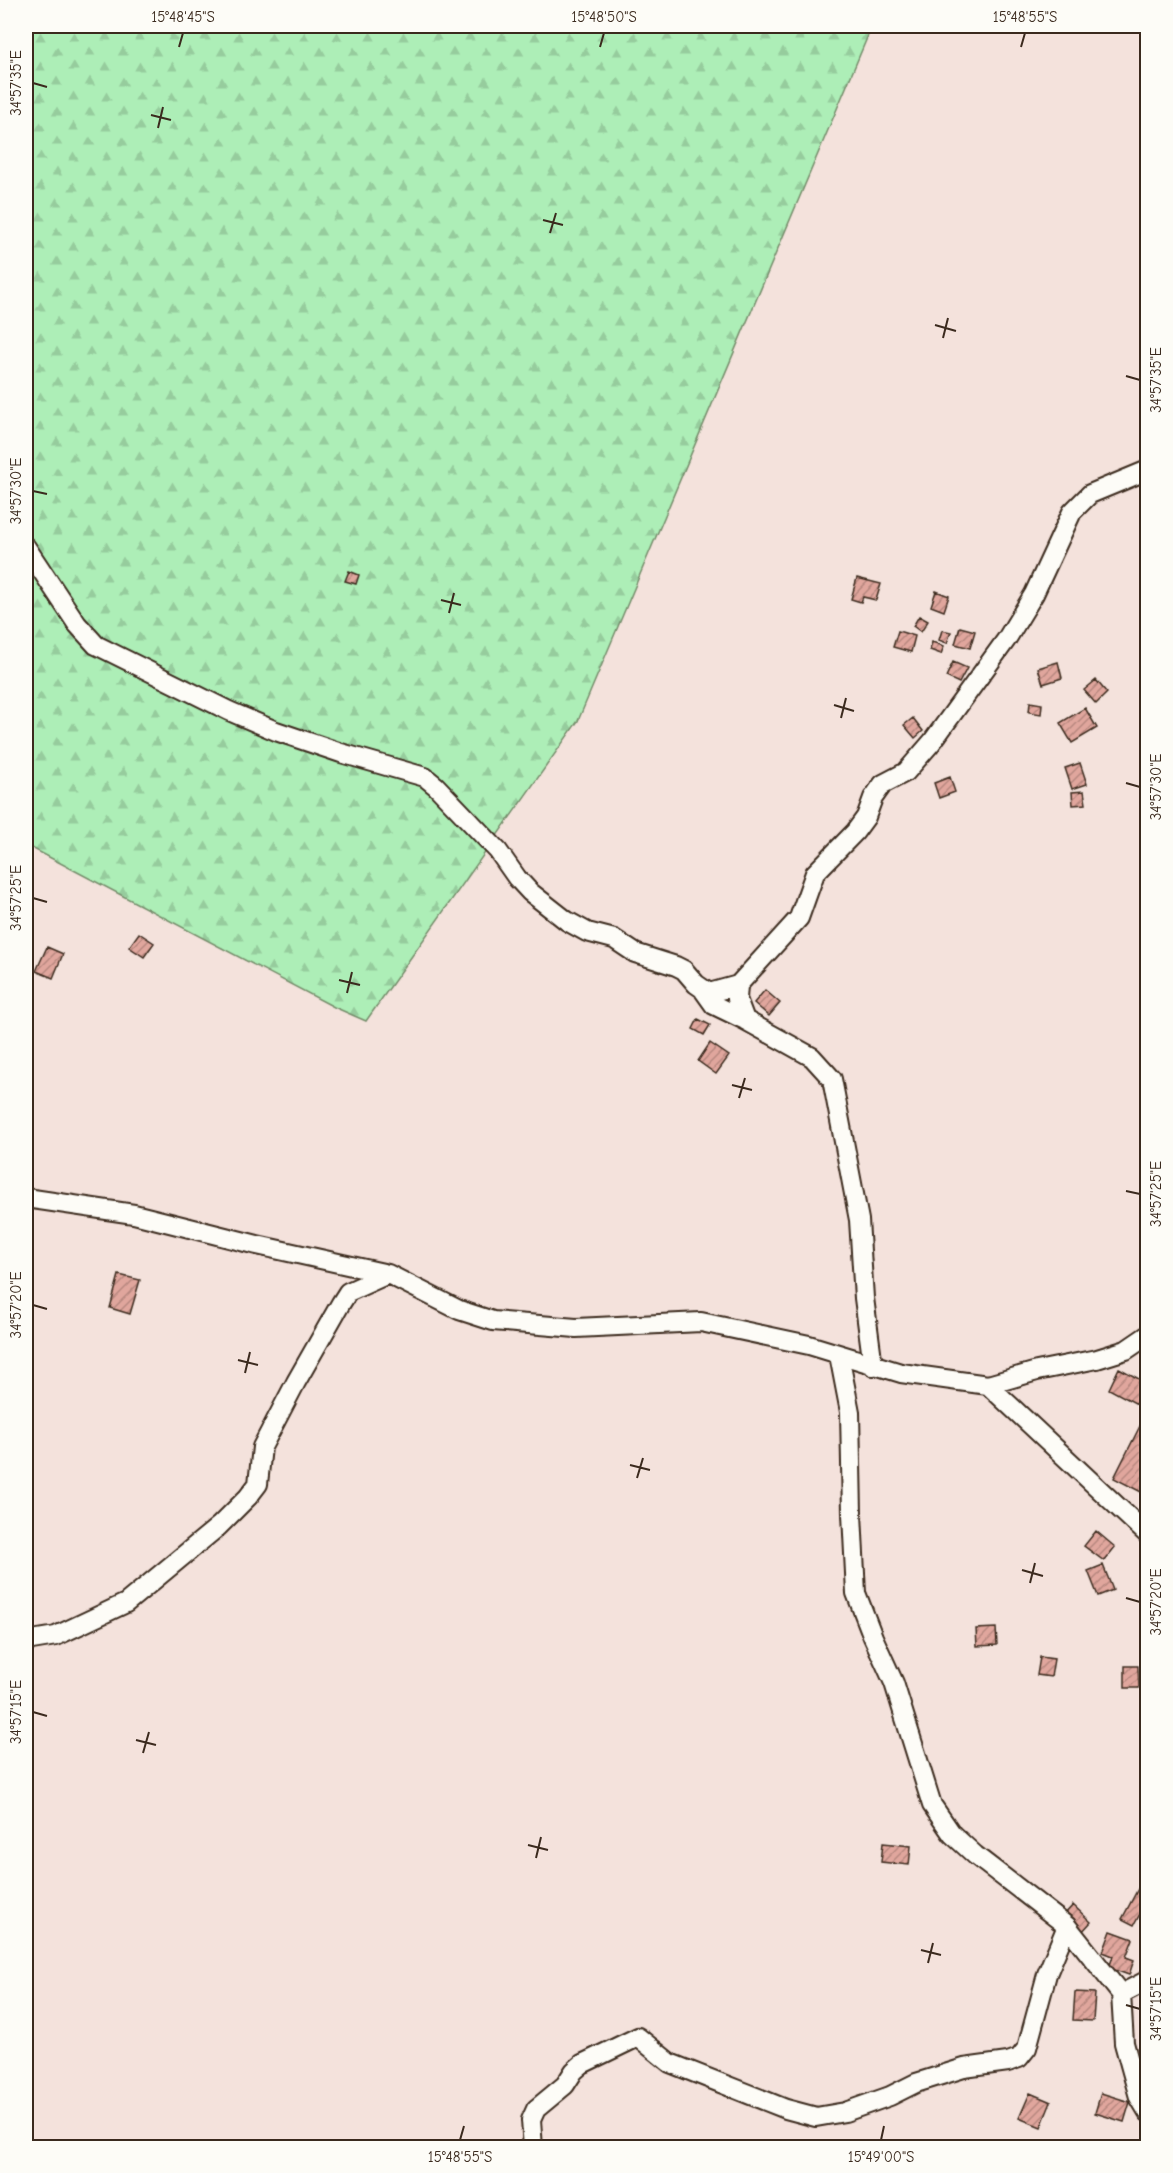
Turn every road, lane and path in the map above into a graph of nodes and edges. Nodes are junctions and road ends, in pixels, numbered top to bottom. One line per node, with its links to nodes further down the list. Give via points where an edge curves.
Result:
1 (1148, 470): 3 (street, via 1090,495 1072,512 1034,594 1005,640 932,742 906,772 883,784 866,818 815,873 799,918)
2 (26, 548): 4 (street, via 77,624 96,645 276,731 425,777 498,851 530,892 567,921 587,932 614,939 634,953 684,970)
3 (738, 985): 4 (street, via 715,993); 5 (street, via 737,999)
4 (704, 991): 5 (street, via 714,1005)
5 (745, 1020): 10 (street, via 812,1057 832,1079 859,1220)
6 (26, 1197): 7 (street, via 134,1214)
7 (388, 1274): 9 (street, via 459,1311 493,1322 576,1328 701,1322); 13 (street, via 348,1292 341,1303 262,1447 258,1484 249,1497 126,1602 56,1636)
8 (1148, 1335): 11 (street, via 1126,1350)
9 (839, 1355): 10 (street); 14 (street, via 850,1412 856,1593 894,1683 932,1805 952,1834 975,1855)
10 (873, 1366): 11 (street)
11 (988, 1385): 12 (street)
12 (1148, 1535)
13 (26, 1641)
14 (1067, 1926): 16 (street); 18 (street, via 1047,1974 1027,2048 1019,2058 964,2068 845,2112 816,2117 670,2063 638,2037 582,2064 565,2085 536,2109 531,2120)
15 (1148, 1980): 16 (street)
16 (1121, 1994): 17 (street, via 1124,2043 1139,2097)
17 (1148, 2112)
18 (533, 2148)

